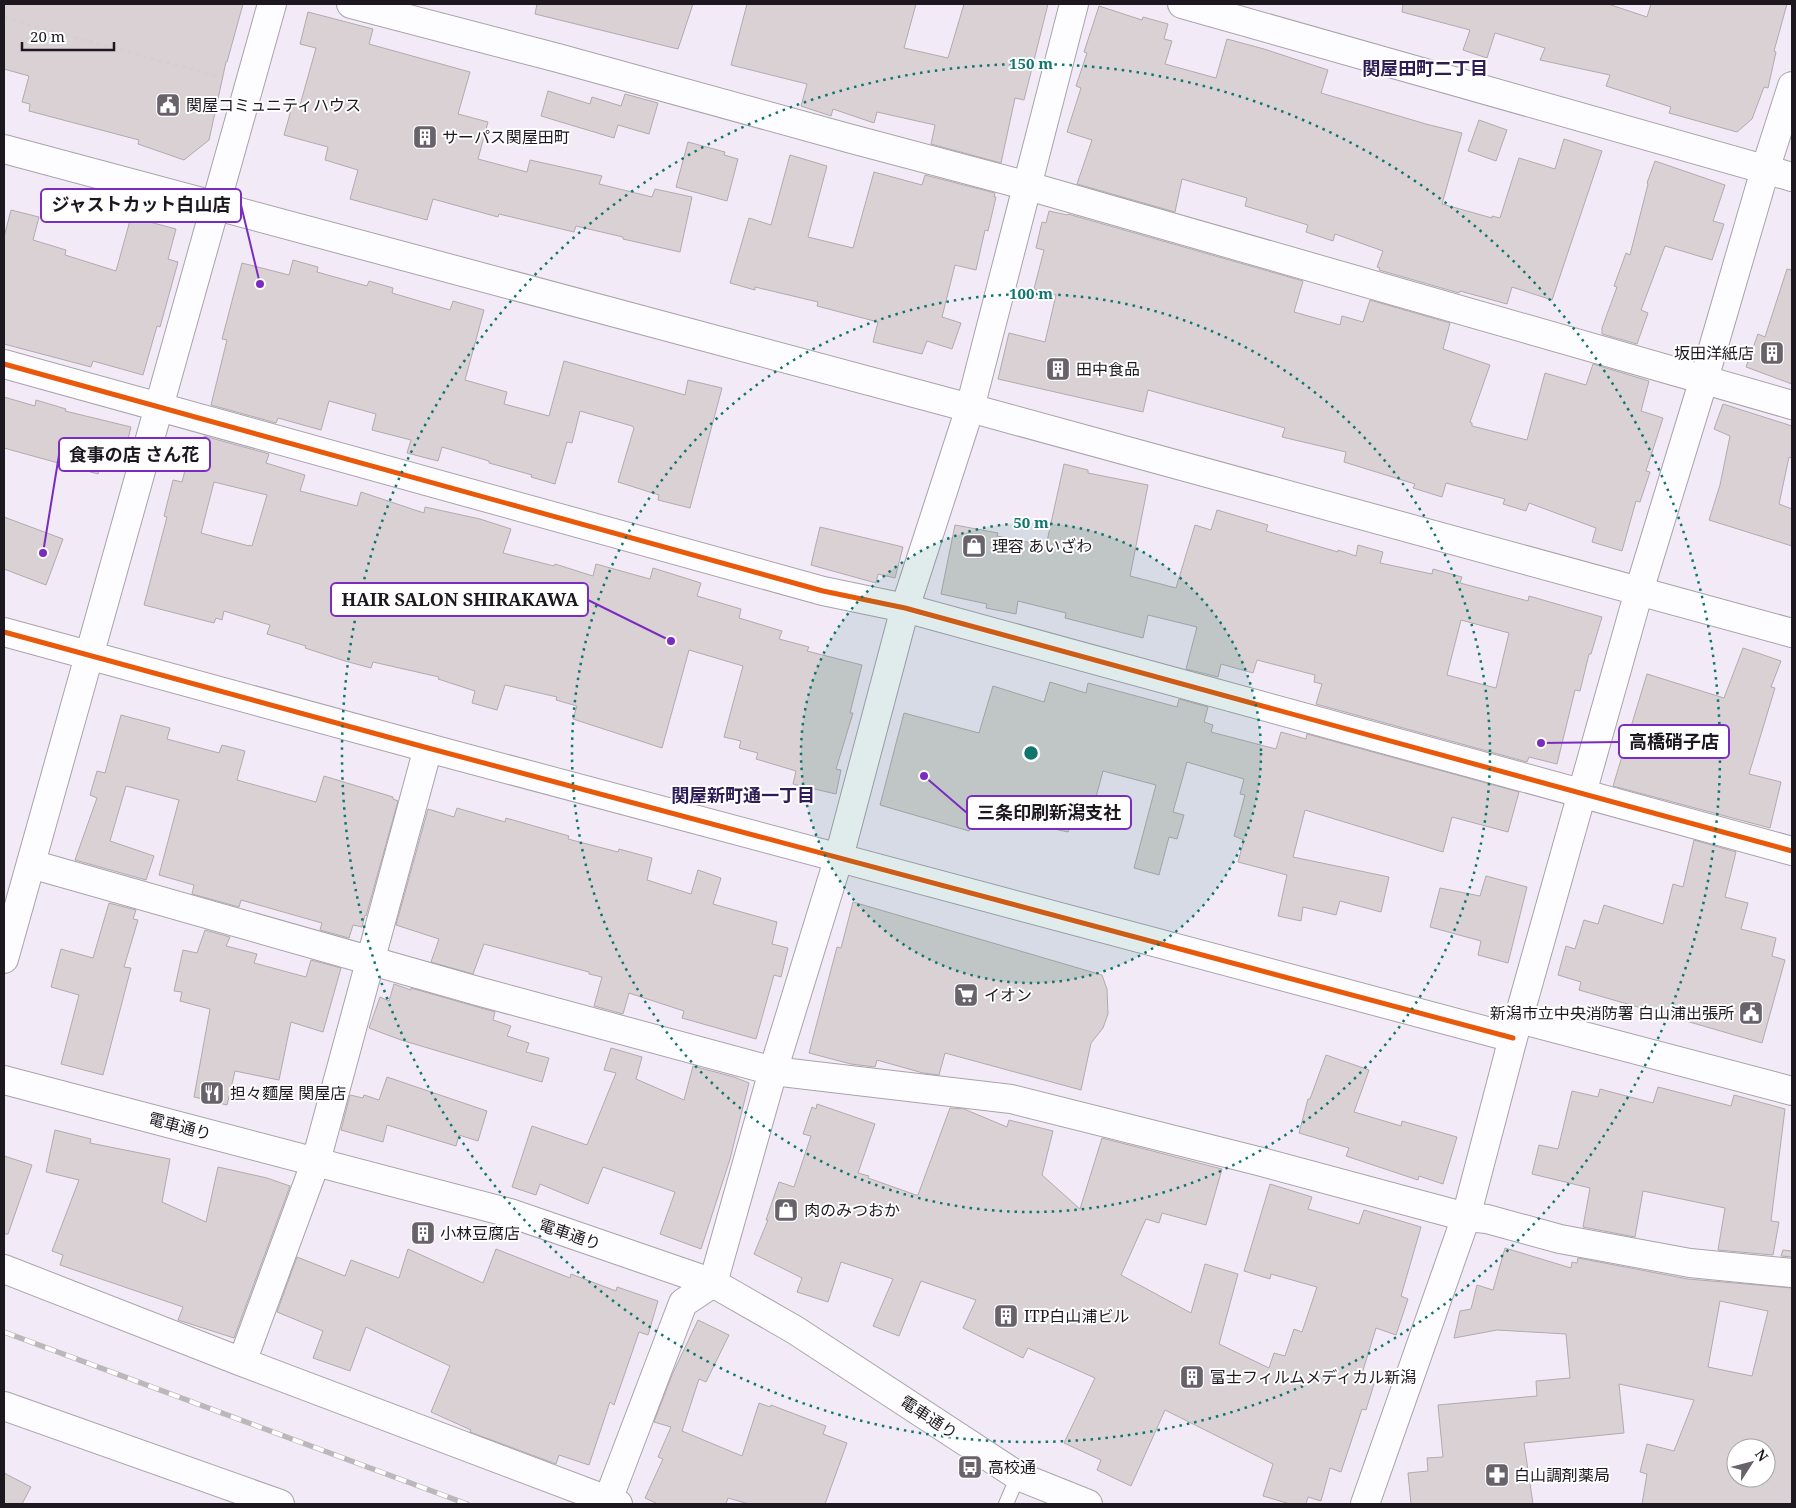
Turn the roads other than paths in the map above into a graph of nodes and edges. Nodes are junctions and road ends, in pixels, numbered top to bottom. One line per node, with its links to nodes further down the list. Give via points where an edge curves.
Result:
1 (272, 4): 10 (street)
2 (351, 4): 9 (street)
3 (1074, 4): 9 (street)
4 (1182, 4): 7 (street)
5 (1792, 86): 7 (street)
6 (4, 148): 10 (street)
7 (1765, 170): 8 (street); 12 (street)
8 (1792, 178)
9 (1028, 186): 12 (street); 15 (street)
10 (215, 206): 14 (street); 15 (street)
11 (4, 364): 14 (street)
12 (1704, 379): 13 (street); 16 (street)
13 (1792, 405)
14 (160, 406): 17 (street, via 823,591); 20 (street)
15 (970, 408): 16 (street); 17 (street)
16 (1638, 591): 19 (street); 22 (street)
17 (905, 608): 22 (street); 24 (street)
18 (4, 632): 20 (street)
19 (1792, 633)
20 (89, 656): 21 (street); 25 (street)
21 (428, 748): 24 (street); 27 (street)
22 (1582, 793): 23 (street); 28 (street)
23 (1792, 851)
24 (839, 857): 28 (street); 29 (street)
25 (31, 864): 26 (street); 27 (street)
26 (4, 959)
27 (371, 960): 29 (street); 32 (street)
28 (1516, 1029): 31 (street); 33 (street)
29 (773, 1071): 33 (street, via 1011,1099); 36 (street)
30 (4, 1080): 32 (street, 電車通り)
31 (1792, 1091)
32 (316, 1161): 36 (street, 電車通り, via 510,1213); 37 (street)
33 (1466, 1217): 35 (street, via 1690,1264); 44 (street)
34 (4, 1269): 37 (street)
35 (1792, 1273)
36 (713, 1283): 39 (street, 電車通り, via 796,1330); 40 (street, via 683,1303)
37 (242, 1362): 40 (street)
38 (4, 1406): 41 (street)
39 (1018, 1476): 42 (lane); 43 (street, 電車通り)
40 (613, 1502)
41 (280, 1504)
42 (1006, 1504)
43 (1088, 1504)
44 (1365, 1504)

